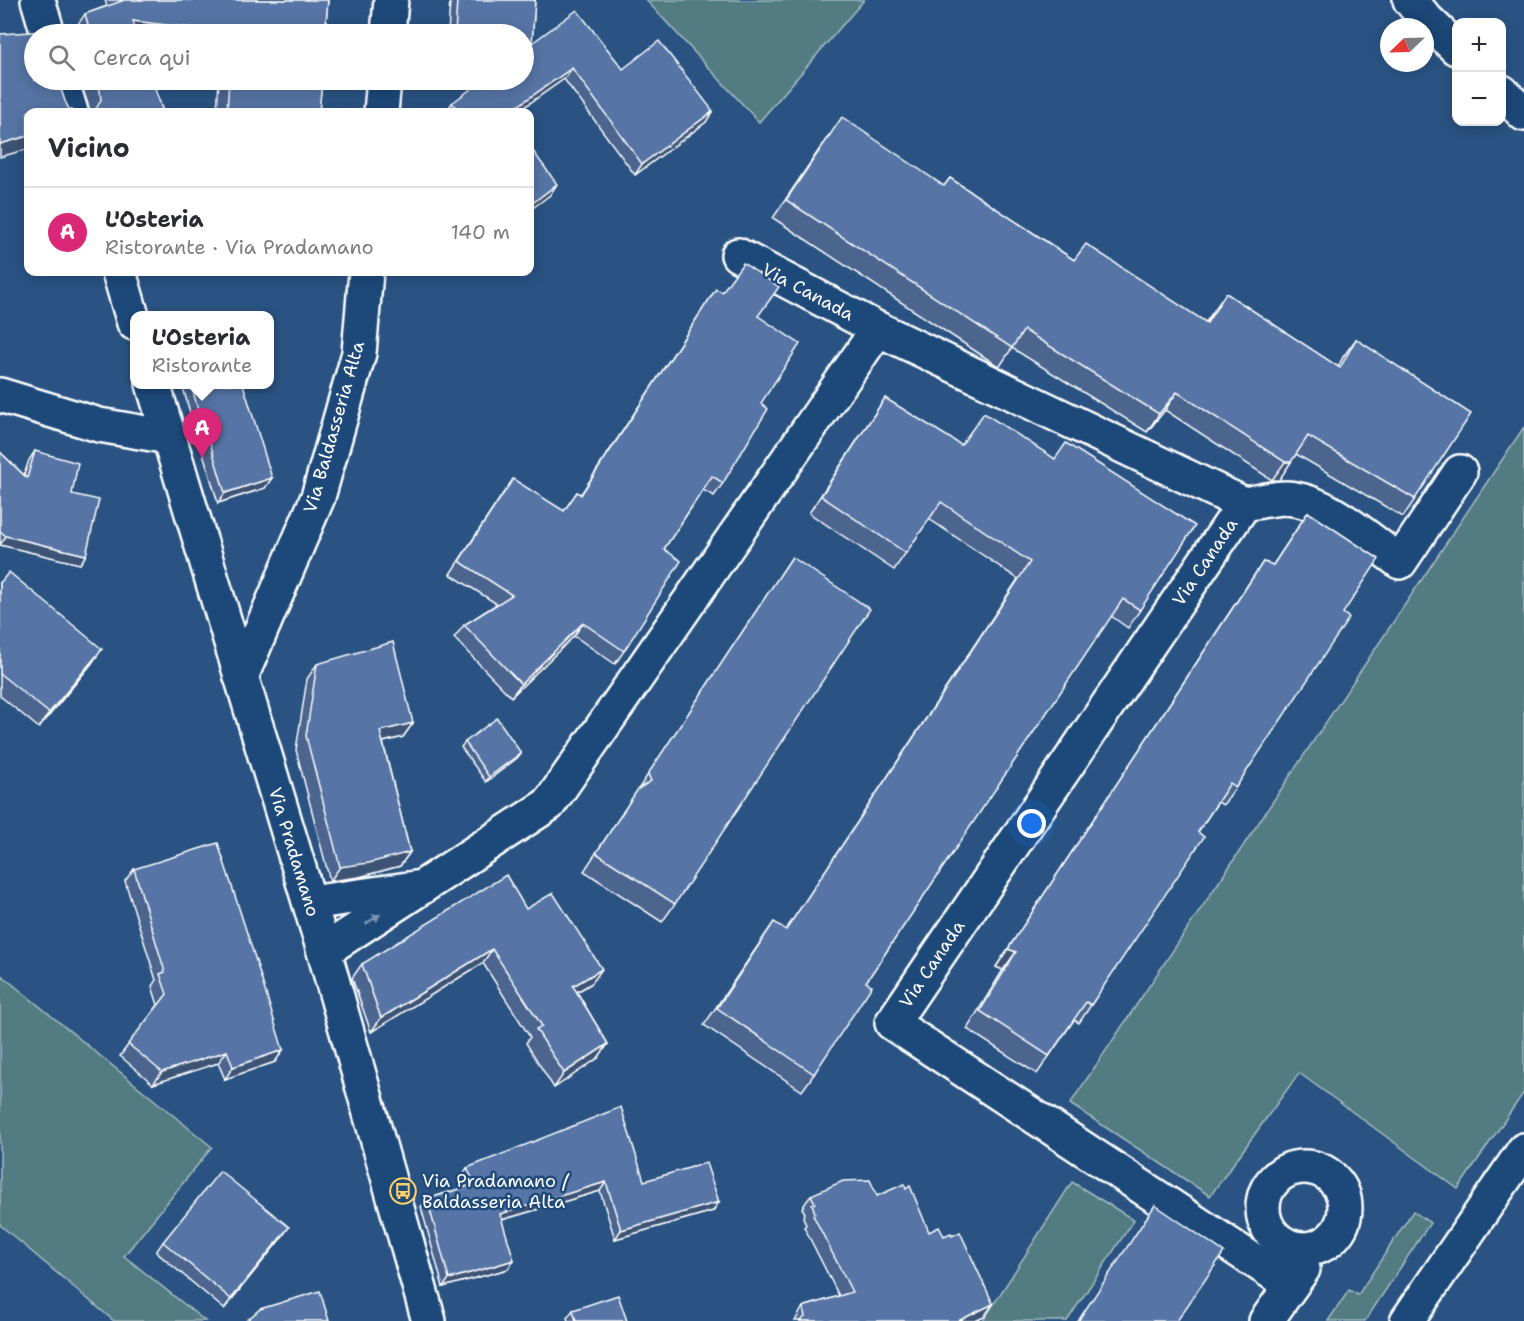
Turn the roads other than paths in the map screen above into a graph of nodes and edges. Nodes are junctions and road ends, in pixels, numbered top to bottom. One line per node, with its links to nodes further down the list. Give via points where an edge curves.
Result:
1 (38, 0): 4 (street)
2 (391, 0): 5 (street)
3 (1410, 0): 6 (street)
4 (45, 24)
5 (389, 24)
6 (1452, 44)
7 (64, 90): 10 (street)
8 (383, 90): 11 (street)
9 (1506, 96): 12 (street)
10 (70, 108)
11 (381, 108)
12 (1524, 114)
13 (738, 255): 17 (street, Via Canada)
14 (120, 276): 16 (street)
15 (366, 276): 23 (street, Via Baldasseria Alta, via 359,353 318,497)
16 (131, 311)
17 (878, 329): 22 (street, Via Canada); 24 (street, via 549,804)
18 (155, 389): 20 (street, Via Pradamano)
19 (0, 395): 20 (street, via 99,425)
20 (169, 437): 23 (street, Via Pradamano)
21 (1460, 472): 22 (street, Via Canada, via 1400,562 1334,514 1312,504 1286,498)
22 (1244, 504): 29 (street, Via Canada, via 892,1023)
23 (241, 677): 25 (street, Via Pradamano)
24 (422, 887): 25 (street); 26 (street, one-way to 24)
25 (310, 903): 26 (street, Via Pradamano)
26 (324, 951): 30 (street, Via Pradamano)
27 (1524, 1150): 32 (street)
28 (1306, 1249): 29 (street, via 1307,1263)
29 (1291, 1285): 31 (street)
30 (429, 1321)
31 (1266, 1321)
32 (1407, 1321)

